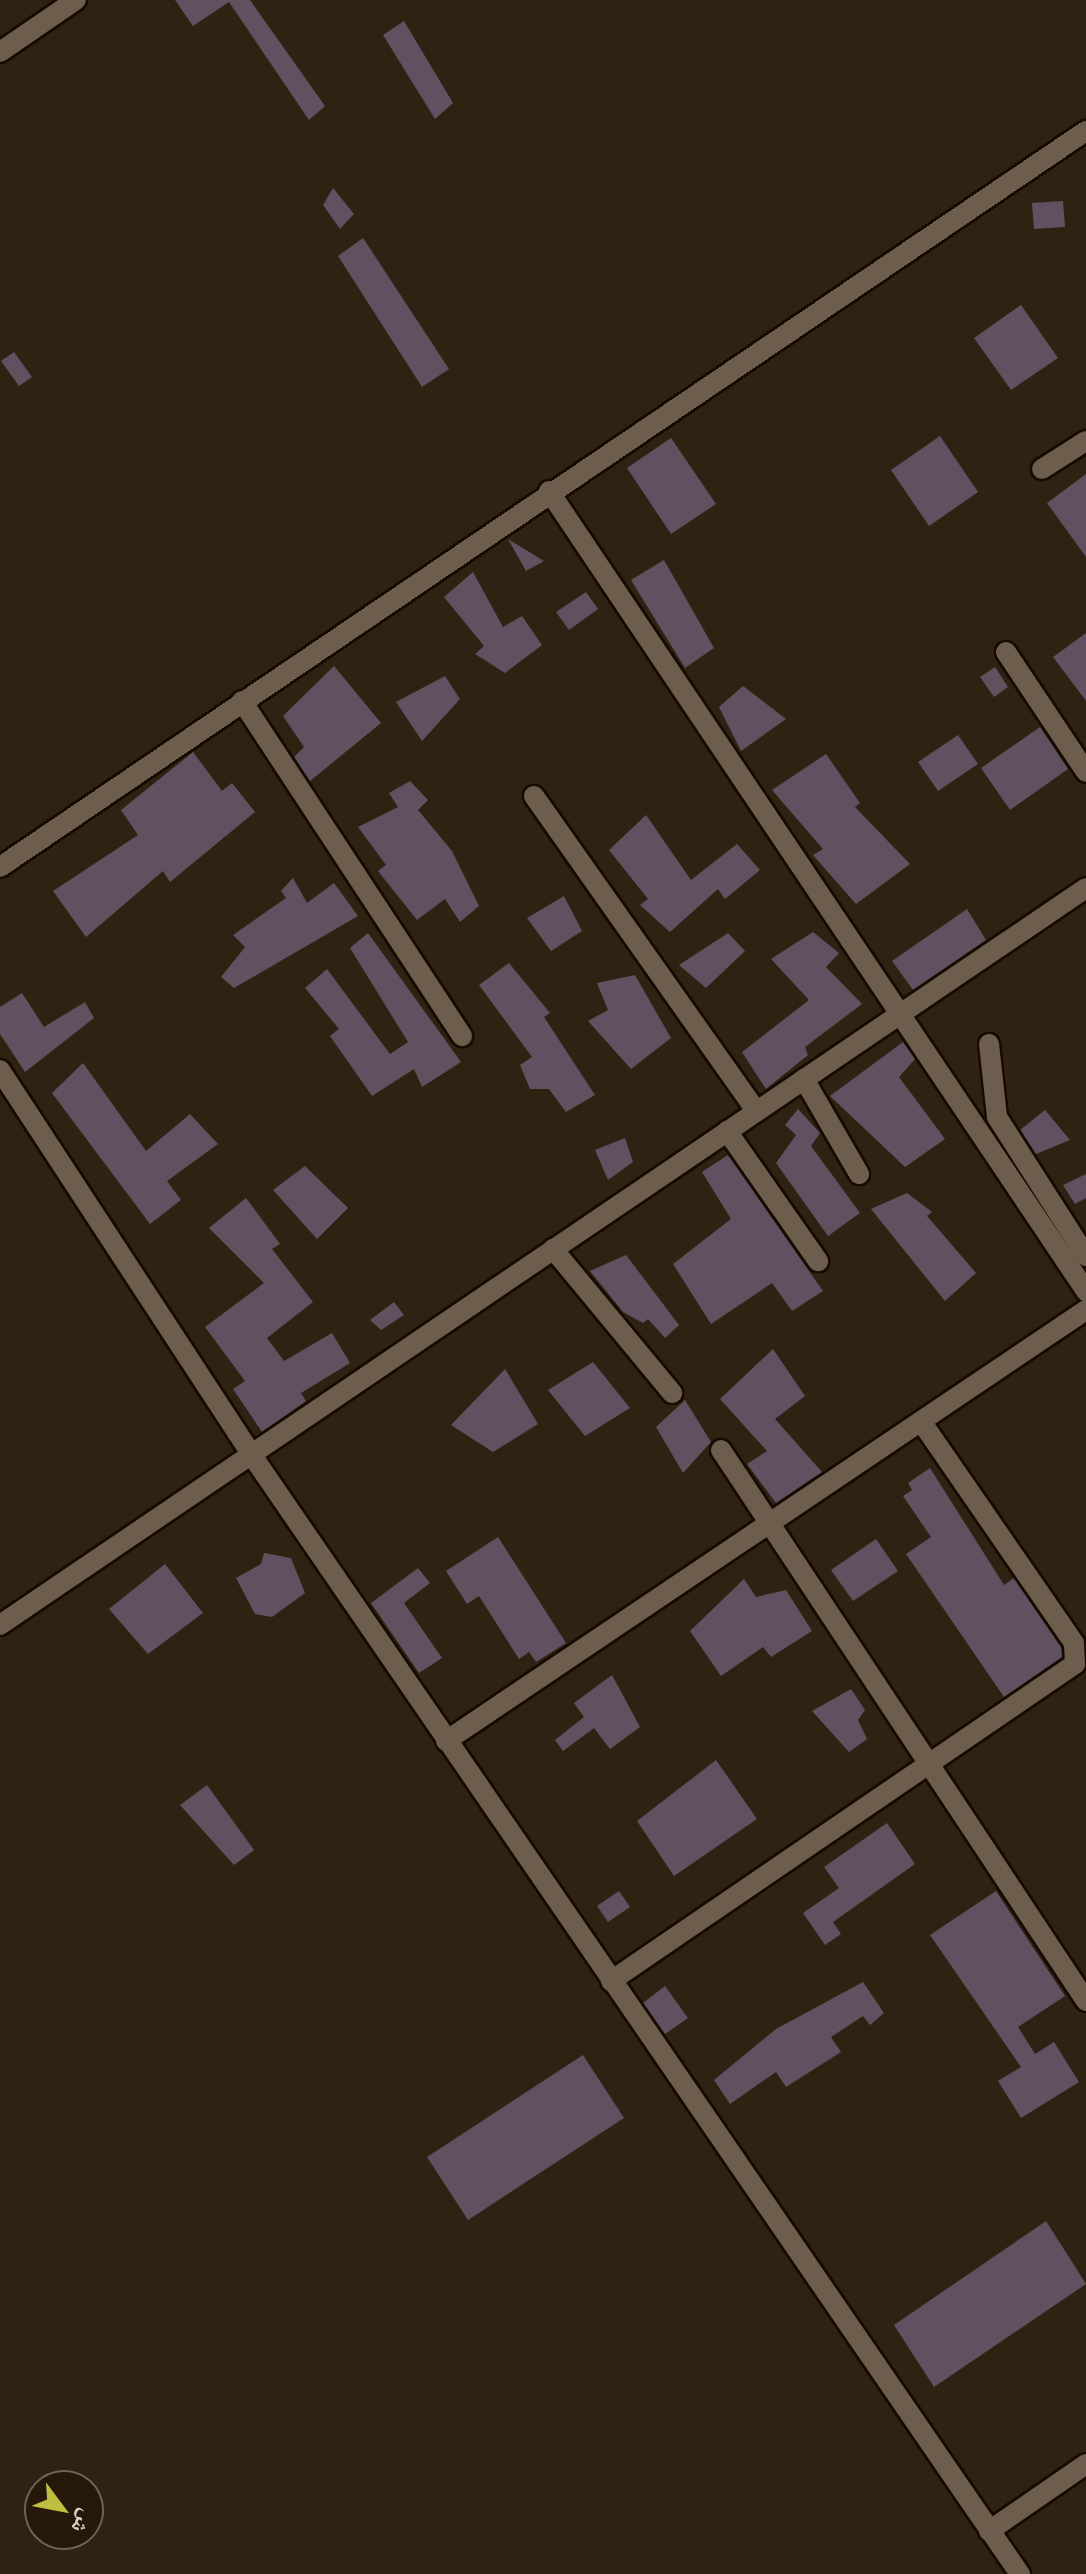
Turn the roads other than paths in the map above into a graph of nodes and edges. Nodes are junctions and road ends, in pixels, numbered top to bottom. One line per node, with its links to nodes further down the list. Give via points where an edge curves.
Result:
1 (76, 0): 2 (street)
2 (0, 52)
3 (1086, 131): 6 (street)
4 (1086, 441): 5 (street)
5 (1042, 469)
6 (549, 491): 8 (street); 13 (street)
7 (1006, 652): 9 (street)
8 (242, 701): 11 (street); 14 (street)
9 (1086, 772)
10 (534, 796): 18 (street)
11 (0, 867)
12 (1086, 888): 13 (street)
13 (900, 1014): 17 (street); 24 (street)
14 (462, 1036)
15 (989, 1044): 22 (street, via 997,1117)
16 (0, 1070): 29 (street)
17 (804, 1079): 18 (street); 20 (street)
18 (756, 1111): 19 (street)
19 (727, 1131): 21 (street); 23 (street)
20 (859, 1174)
21 (553, 1249): 26 (street); 29 (street)
22 (1086, 1256)
23 (818, 1261)
24 (1086, 1291)
25 (1086, 1310): 27 (street)
26 (672, 1393)
27 (922, 1423): 30 (street); 32 (street, via 1074,1643)
28 (721, 1450): 30 (street)
29 (251, 1454): 31 (street); 33 (street)
30 (771, 1524): 33 (street); 34 (street)
31 (0, 1625)
32 (1078, 1664): 34 (street)
33 (446, 1741): 35 (street)
34 (926, 1768): 35 (street); 36 (street)
35 (611, 1981): 38 (street)
36 (1086, 2001)
37 (1086, 2464): 38 (street)
38 (989, 2531): 39 (street)
39 (1020, 2574)

